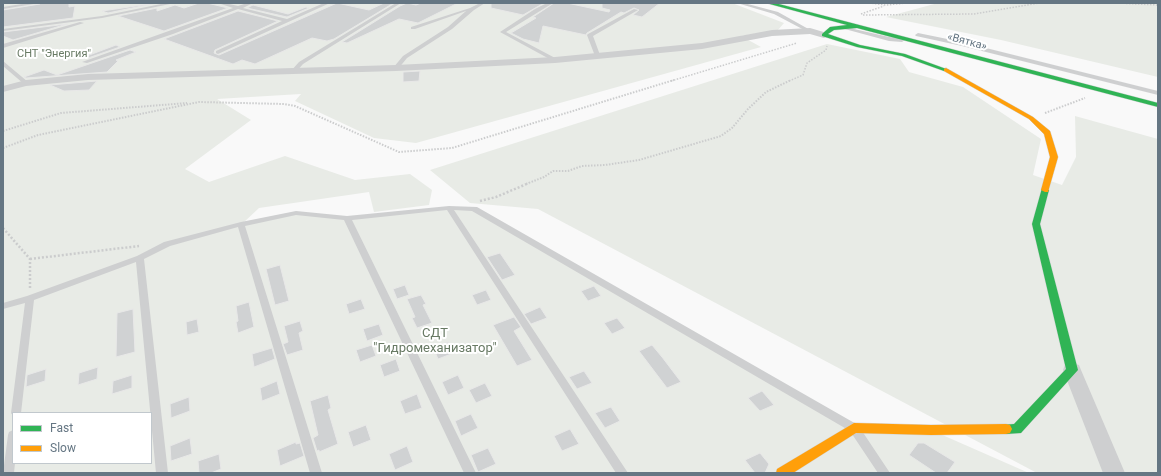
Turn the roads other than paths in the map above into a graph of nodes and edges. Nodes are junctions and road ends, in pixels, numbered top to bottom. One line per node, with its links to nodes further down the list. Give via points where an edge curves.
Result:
1 (38, 3): 12 (lane)
2 (173, 3): 17 (lane)
3 (220, 3): 13 (lane)
4 (251, 3): 13 (lane)
5 (328, 3): 18 (lane)
6 (399, 3): 33 (lane, via 301,63)
7 (483, 3): 14 (lane)
8 (552, 3): 29 (lane, via 502,32)
9 (739, 3): 23 (lane, via 776,13)
10 (769, 3): 16 (main road, «Вятка»)
11 (793, 3): 25 (main road, «Вятка»)
12 (3, 8)
13 (239, 8): 18 (lane); 30 (lane)
14 (472, 9): 21 (lane); 32 (lane, via 450,28 405,57)
15 (636, 10): 28 (lane, via 590,35)
16 (818, 16): 20 (main road, «Вятка»); 24 (street, via 831,24)
17 (102, 17): 22 (lane); 26 (lane)
18 (287, 21): 27 (lane)
19 (843, 26): 20 (main road); 24 (main road); 25 (lane, via 889,39)
20 (858, 26): 25 (main road, «Вятка»)
21 (413, 28)
22 (3, 30)
23 (810, 31): 24 (street); 28 (street, via 772,33 702,46)
24 (828, 31): 45 (main road, via 859,46 921,60 944,70 1031,118 1047,133 1054,157 1036,224)
25 (915, 38): 36 (lane, via 962,44); 37 (main road, «Вятка»); 38 (main road, «Вятка»)
26 (3, 46)
27 (218, 52)
28 (598, 55): 29 (street)
29 (555, 60): 32 (street)
30 (85, 62)
31 (3, 63): 34 (lane)
32 (396, 68): 33 (street)
33 (294, 71): 34 (street, via 88,77)
34 (26, 83): 35 (street)
35 (3, 89)
36 (1158, 93)
37 (1158, 97)
38 (1158, 105)
39 (449, 208): 40 (lane); 47 (lane, via 474,209); 53 (lane)
40 (347, 218): 41 (lane, via 296,213); 52 (lane)
41 (241, 224): 42 (lane, via 167,244); 51 (lane)
42 (140, 258): 43 (lane); 50 (lane)
43 (30, 298): 44 (lane); 46 (lane)
44 (3, 306)
45 (1072, 370): 47 (main road, via 1017,429); 56 (street)
46 (16, 412)
47 (854, 428): 54 (main road); 55 (lane)
48 (12, 443): 49 (lane)
49 (8, 473)
50 (162, 473)
51 (316, 473)
52 (470, 473)
53 (622, 473)
54 (782, 473)
55 (884, 473)
56 (1114, 473)

